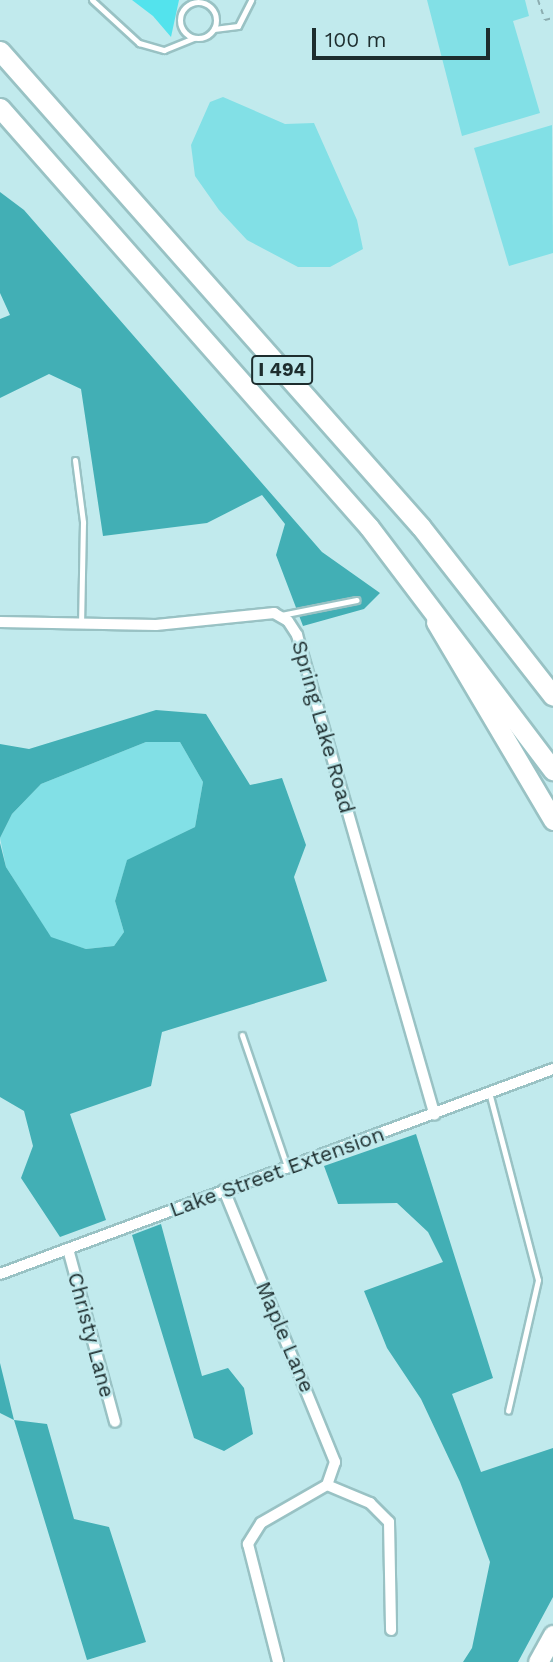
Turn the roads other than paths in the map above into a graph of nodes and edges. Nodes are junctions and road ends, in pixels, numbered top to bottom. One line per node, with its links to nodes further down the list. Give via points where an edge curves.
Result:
1 (92, 0): 5 (lane, via 139,43 164,50)
2 (251, 0): 4 (lane, via 238,26)
3 (200, 1): 4 (lane, via 214,12); 5 (lane, via 184,9 180,20)
4 (214, 29): 5 (lane)
5 (194, 38)
6 (0, 51): 14 (highway, I 494, via 421,527)
7 (0, 108): 10 (highway, I 494)
8 (75, 460): 13 (lane, via 83,522)
9 (357, 600): 11 (lane)
10 (430, 605): 17 (highway, I 494); 18 (highway, via 442,640)
11 (280, 615): 13 (street, Spring Lake Road); 22 (street, Spring Lake Road, via 298,635)
12 (0, 622): 13 (street, Spring Lake Road)
13 (81, 626)
14 (518, 648): 15 (highway); 16 (highway, I 494)
15 (553, 686)
16 (553, 696)
17 (553, 770)
18 (553, 820)
19 (242, 1035): 23 (lane)
20 (553, 1069): 21 (street, Lake Street Extension)
21 (489, 1092): 22 (street, Lake Street Extension); 27 (lane, via 538,1280)
22 (435, 1115): 23 (street, Lake Street Extension)
23 (288, 1169): 24 (street, Lake Street Extension)
24 (224, 1190): 25 (street, Lake Street Extension); 29 (street, Maple Lane, via 332,1448 335,1462)
25 (68, 1249): 26 (street, Lake Street Extension); 28 (street, Christy Lane)
26 (0, 1274)
27 (508, 1411)
28 (115, 1422)
29 (327, 1485): 30 (street, via 370,1503 389,1522); 32 (street, via 261,1523 248,1544)
30 (391, 1630)
31 (553, 1635): 33 (highway)
32 (278, 1662)
33 (538, 1662)

